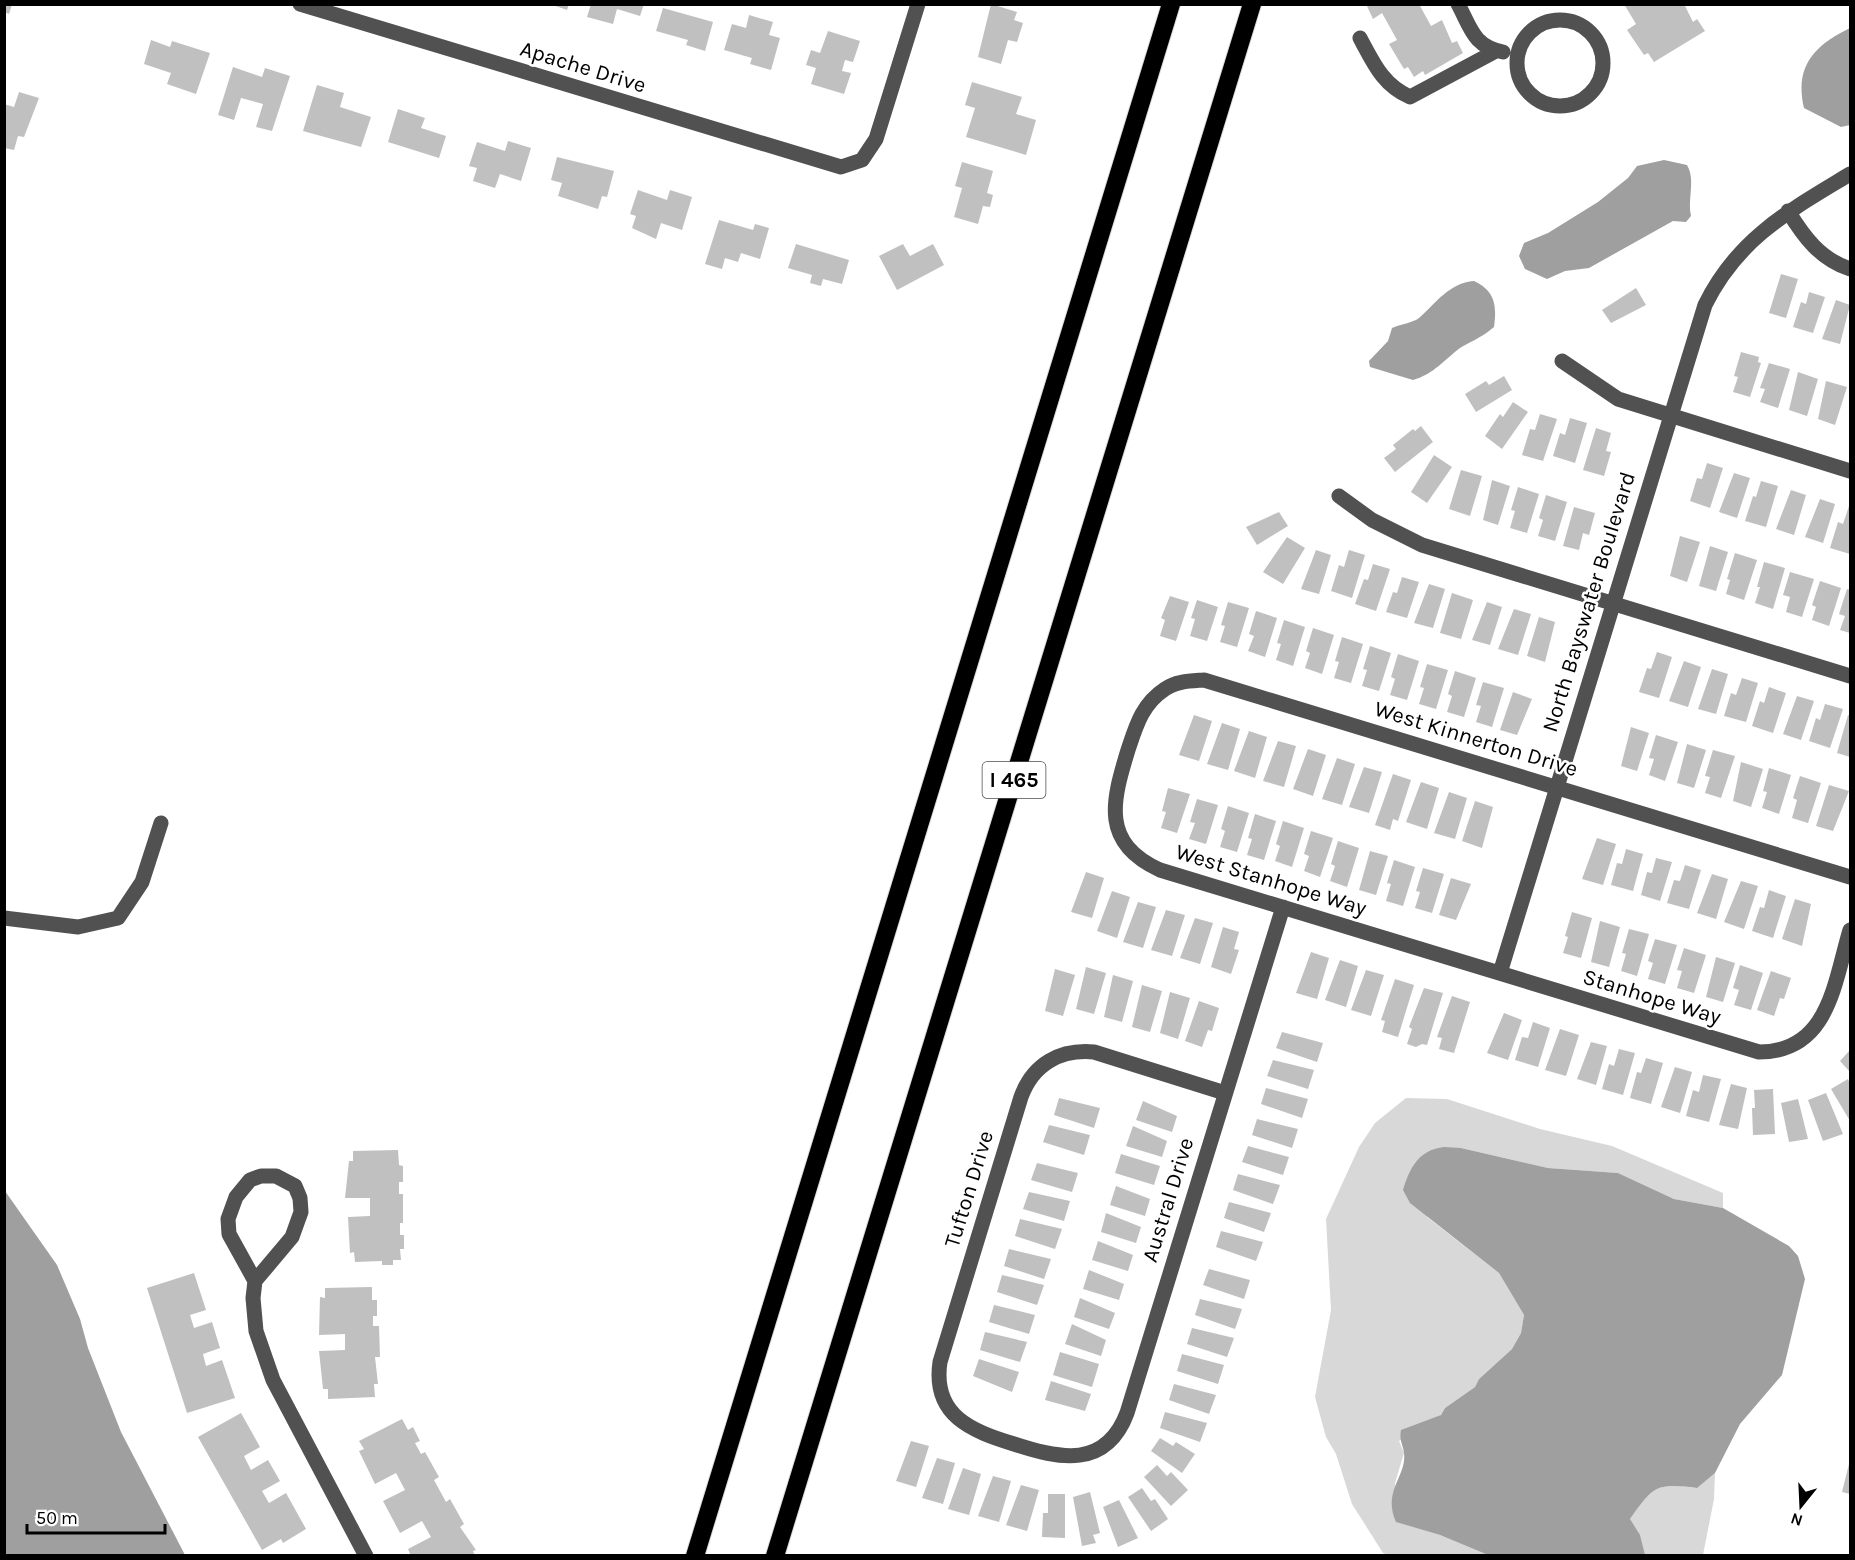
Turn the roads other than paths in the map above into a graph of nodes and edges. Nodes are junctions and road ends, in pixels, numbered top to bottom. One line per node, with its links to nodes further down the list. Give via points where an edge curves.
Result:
1 (300, 4): 2 (street, Apache Drive, via 833,166 854,165 866,157 876,140)
2 (918, 4)
3 (1171, 4): 31 (highway)
4 (1252, 4): 32 (highway, I 465)
5 (1458, 4): 8 (street, via 1474,37)
6 (1559, 12): 9 (street, via 1532,30); 9 (street, via 1586,29 1602,52 1600,80 1593,92 1569,106 1541,102 1521,83)
7 (1360, 39): 8 (street, via 1381,77 1410,97)
8 (1496, 51): 9 (street)
9 (1517, 55)
10 (1851, 174): 11 (street, North Bayswater Boulevard)
11 (1788, 211): 12 (street, via 1819,253); 14 (street, North Bayswater Boulevard, via 1742,249 1717,283 1701,314)
12 (1851, 269)
13 (1562, 361): 14 (street, via 1618,399)
14 (1669, 416): 15 (street); 17 (street, North Bayswater Boulevard)
15 (1851, 471)
16 (1339, 496): 17 (street, via 1372,520 1422,545)
17 (1613, 602): 18 (street); 20 (street, North Bayswater Boulevard)
18 (1851, 676)
19 (1126, 756): 20 (street, West Kinnerton Drive, via 1139,718 1155,696 1170,686 1204,680); 23 (street, West Stanhope Way, via 1114,812 1119,833 1129,849 1160,870)
20 (1556, 787): 22 (street, West Kinnerton Drive); 26 (street, North Bayswater Boulevard)
21 (160, 822): 24 (street, via 142,882 118,918 78,927)
22 (1851, 877)
23 (1283, 907): 26 (street, West Stanhope Way); 27 (street, Austral Drive)
24 (4, 918)
25 (1851, 930): 26 (street, Stanhope Way, via 1825,1014 1814,1031 1791,1047 1772,1052 1748,1050)
26 (1500, 973)
27 (1225, 1093): 29 (street, Austral Drive, via 1122,1424 1107,1443 1091,1452 1073,1457); 29 (street, Tufton Drive, via 1081,1051 1052,1059 1025,1085 942,1355 939,1381 946,1404 962,1423 978,1433)
28 (255, 1281): 28 (street, via 292,1237 300,1218 298,1191 276,1176 250,1180 236,1197 228,1219 230,1234); 30 (street, via 256,1331 273,1380)
29 (1048, 1455)
30 (366, 1556)
31 (695, 1556)
32 (775, 1556)

